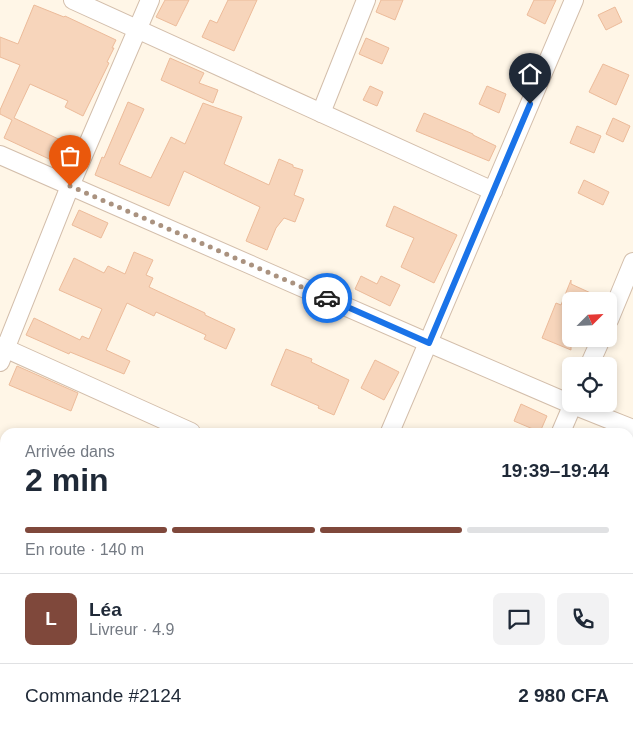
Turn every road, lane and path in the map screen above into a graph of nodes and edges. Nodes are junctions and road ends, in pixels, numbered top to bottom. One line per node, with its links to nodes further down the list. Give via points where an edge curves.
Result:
1 (73, 0): 5 (street)
2 (150, 0): 5 (street)
3 (366, 0): 6 (street)
4 (574, 0): 9 (street)
5 (137, 29): 6 (street); 8 (street)
6 (321, 113): 9 (street)
7 (0, 155): 8 (street)
8 (70, 186): 12 (street); 13 (street)
9 (493, 191): 12 (street)
10 (633, 262): 11 (street)
11 (618, 298)
12 (429, 343): 14 (street); 18 (street)
13 (2, 352): 17 (street)
14 (562, 400)
15 (570, 412): 19 (street)
16 (590, 412): 20 (street)
17 (170, 428)
18 (392, 428)
19 (564, 428)
20 (630, 428)

